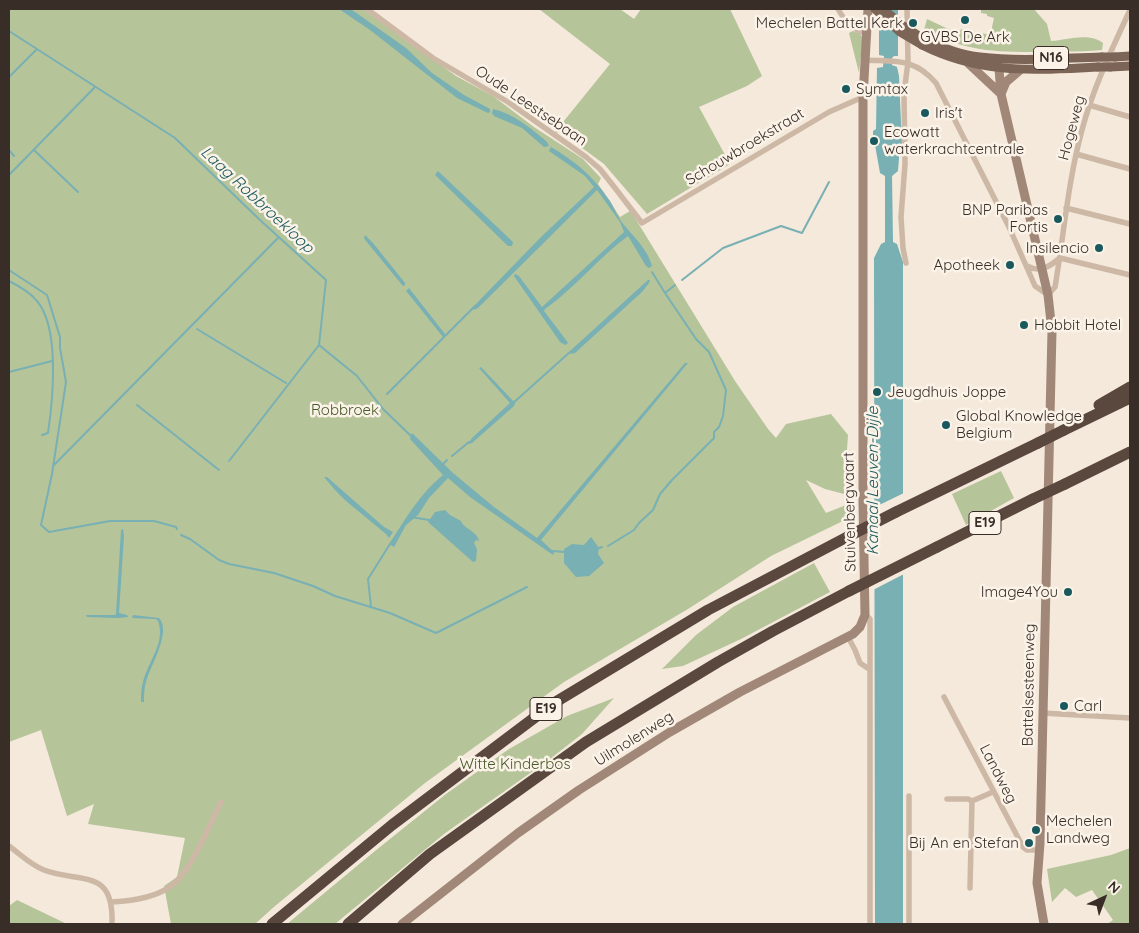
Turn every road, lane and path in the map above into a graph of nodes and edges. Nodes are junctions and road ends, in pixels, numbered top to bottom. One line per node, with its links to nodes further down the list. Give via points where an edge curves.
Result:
1 (367, 9): 25 (street, Oude Leestsebaan, via 433,58 500,96 586,157 600,169)
2 (838, 9): 8 (street, via 854,30)
3 (868, 9): 8 (main road, Stuivenbergvaart)
4 (875, 9): 9 (main road, N16, bridge, via 900,32)
5 (883, 9): 9 (main road, N16, bridge)
6 (907, 9): 13 (street)
7 (1130, 10): 20 (street, Hogeweg)
8 (866, 34): 12 (main road, Stuivenbergvaart)
9 (922, 42): 11 (main road, N16, via 964,54); 14 (main road, N16, via 938,53)
10 (1130, 56): 11 (main road, N16, bridge)
11 (999, 59): 16 (main road)
12 (864, 60): 13 (street); 19 (main road, Stuivenbergvaart)
13 (905, 62): 28 (street, via 905,164 901,217); 29 (street, via 922,68 943,94)
14 (969, 64): 16 (main road, N16); 18 (main road)
15 (1130, 66): 17 (main road, N16, bridge)
16 (999, 69): 17 (main road, N16); 18 (main road, Battelsesteenweg)
17 (1020, 70): 18 (main road, via 1006,82)
18 (1000, 94): 30 (main road, Battelsesteenweg)
19 (863, 98): 25 (street, Schouwbroekstraat, via 829,112); 37 (main road, Stuivenbergvaart)
20 (1089, 105): 21 (street); 22 (street, Hogeweg)
21 (1130, 117)
22 (1076, 154): 23 (street); 24 (street, Hogeweg)
23 (1130, 169)
24 (1066, 208): 26 (street); 27 (street, Hogeweg)
25 (642, 223)
26 (1130, 224)
27 (1060, 258): 30 (street); 31 (street); 32 (street, Hogeweg, via 1055,287)
28 (906, 263)
29 (1027, 266): 30 (street); 32 (street, via 1036,286)
30 (1042, 269): 32 (main road, Battelsesteenweg)
31 (1130, 275)
32 (1048, 295): 41 (main road, Battelsesteenweg, via 1052,353)
33 (1130, 387): 35 (highway, via 1092,409)
34 (1130, 398): 35 (highway, E19)
35 (1079, 423): 53 (highway, E19, bridge, via 945,487 708,610 554,702 392,825)
36 (1130, 452): 54 (highway, E19, bridge, via 849,591 718,662 586,742 430,854)
37 (865, 615): 38 (main road, Uilmolenweg, via 860,627); 39 (street, Stuivenbergvaart, via 870,619)
38 (848, 637): 39 (street, via 860,663); 55 (main road, Uilmolenweg, via 732,696 579,790 518,833)
39 (869, 669): 56 (street, Stuivenbergvaart)
40 (944, 697): 43 (street, Landweg)
41 (1042, 713): 42 (street); 49 (main road, Battelsesteenweg)
42 (1130, 718)
43 (993, 792): 46 (street); 49 (street, Landweg, via 1022,846 1027,850)
44 (909, 796): 57 (street)
45 (947, 799): 46 (street)
46 (972, 801): 50 (street)
47 (221, 802): 51 (street, via 182,876 170,887 142,899)
48 (9, 846): 51 (street, via 42,869 89,878 106,891)
49 (1040, 850): 58 (main road, Battelsesteenweg, via 1037,883)
50 (970, 888)
51 (112, 902): 52 (street)
52 (112, 924)
53 (272, 924)
54 (348, 924)
55 (402, 924)
56 (870, 924)
57 (909, 924)
58 (1044, 924)

